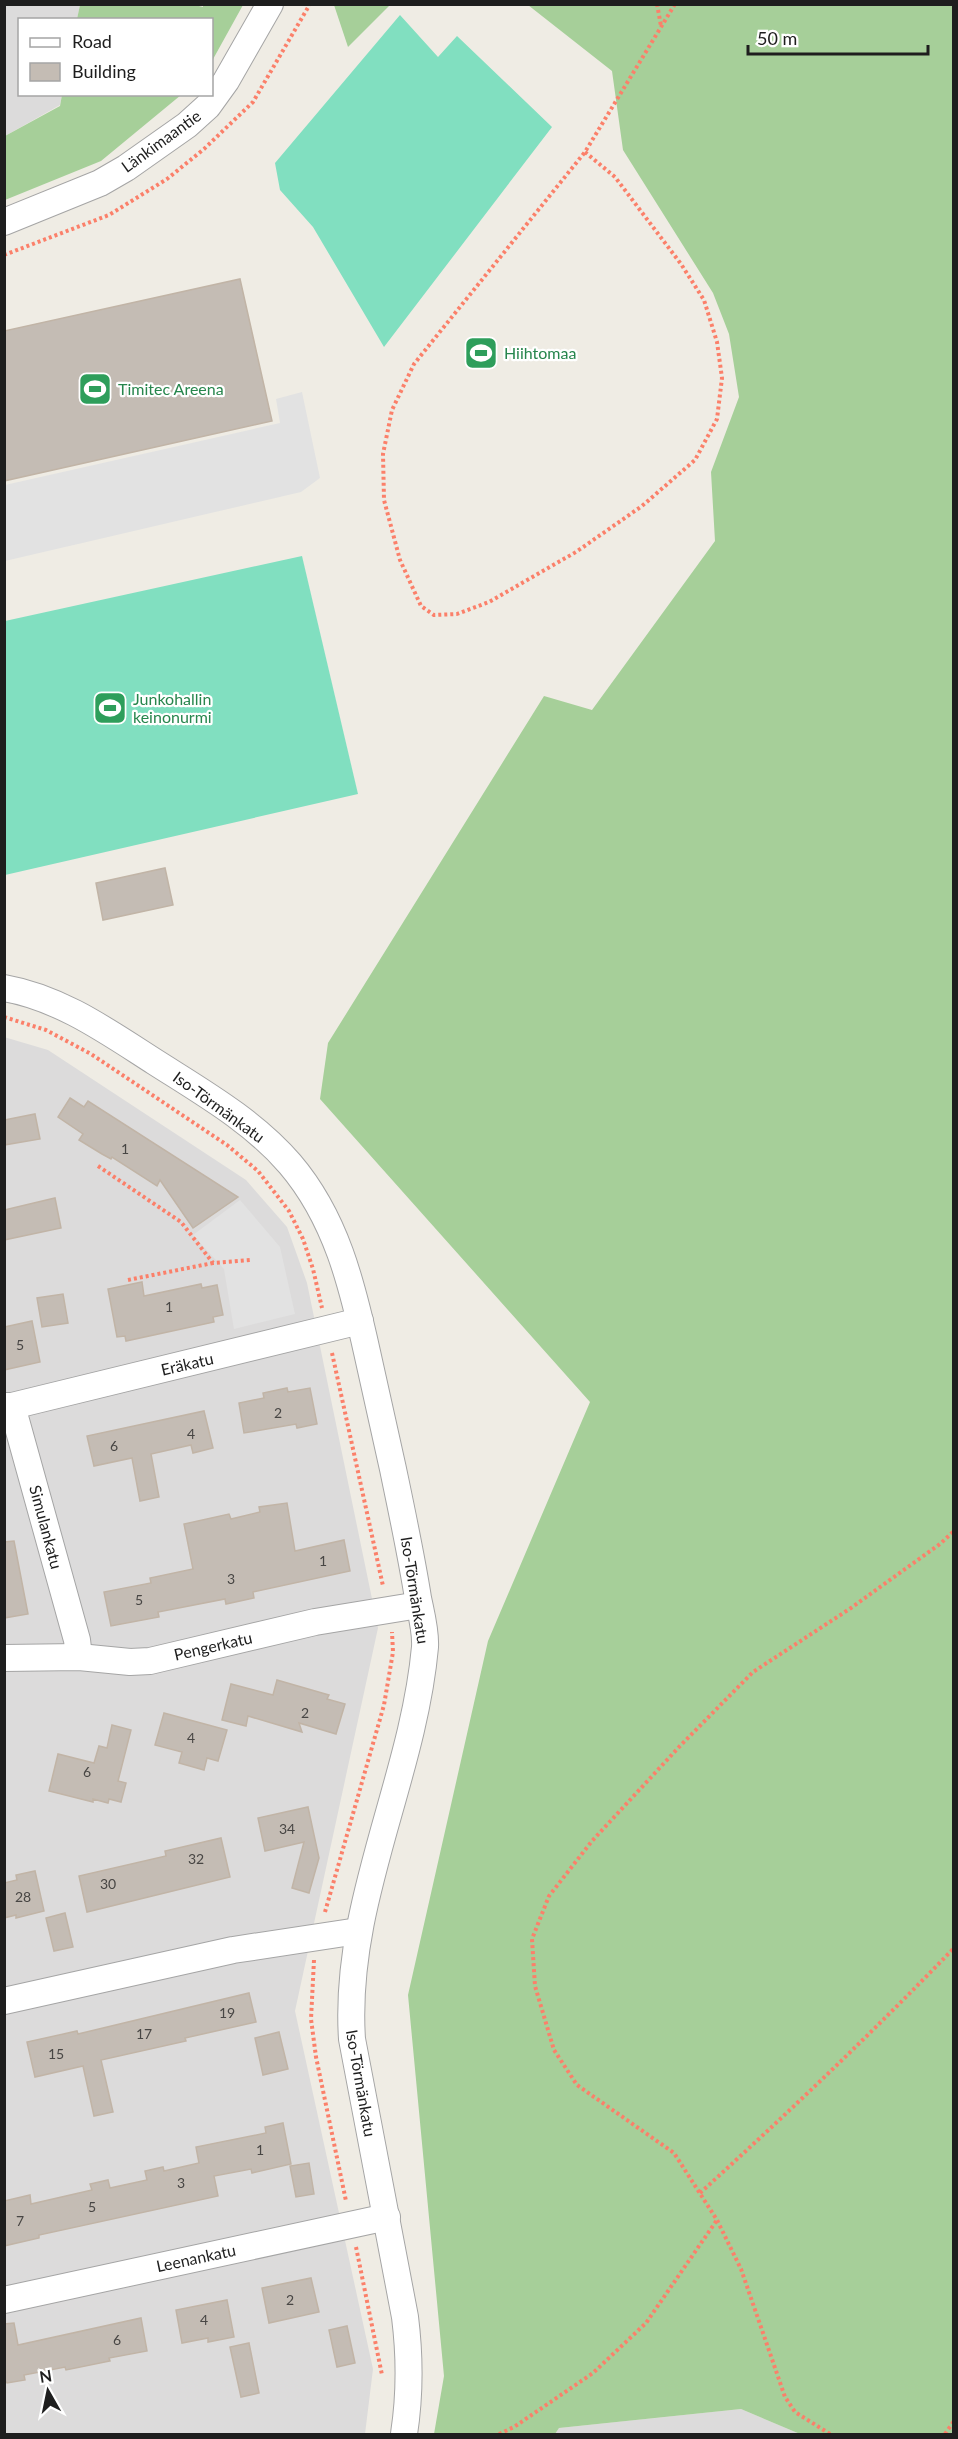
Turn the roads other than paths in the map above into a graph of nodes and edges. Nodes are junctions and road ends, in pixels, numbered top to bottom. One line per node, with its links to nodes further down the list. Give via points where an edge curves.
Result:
1 (270, 4): 2 (street, Länkimaantie, via 226,81 208,106 187,125 99,183)
2 (4, 222)
3 (4, 988): 4 (street, Iso-Törmänkatu, via 45,998 99,1026 256,1130 289,1163 321,1207 340,1247)
4 (360, 1321): 5 (street, Eräkatu); 6 (street, Iso-Törmänkatu, via 408,1537)
5 (8, 1406): 7 (street, Simulankatu)
6 (419, 1605): 7 (street, Pengerkatu, via 315,1622 150,1661); 9 (street, Iso-Törmänkatu, via 426,1642 420,1698)
7 (79, 1657): 8 (street, Pengerkatu)
8 (4, 1658)
9 (358, 1931): 10 (street, via 233,1950); 11 (street, Iso-Törmänkatu, via 351,1999 352,2039)
10 (4, 2001)
11 (387, 2217): 12 (street, Leenankatu); 13 (street, Iso-Törmänkatu, via 408,2346 409,2403)
12 (4, 2300)
13 (404, 2434)

